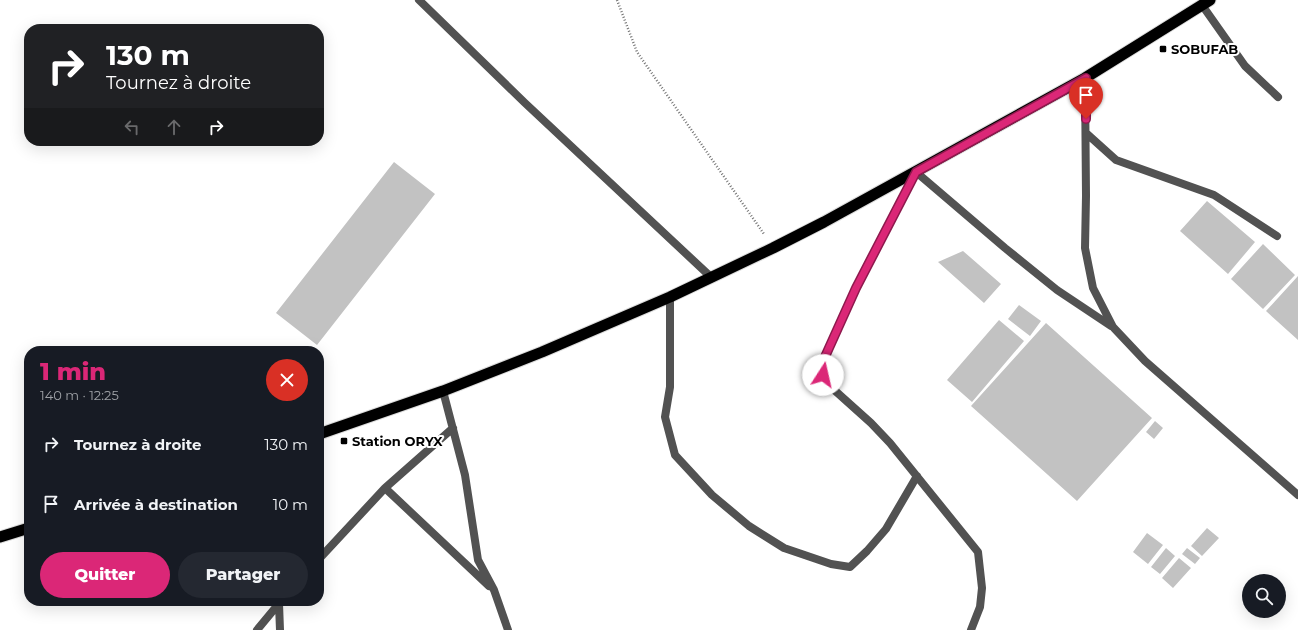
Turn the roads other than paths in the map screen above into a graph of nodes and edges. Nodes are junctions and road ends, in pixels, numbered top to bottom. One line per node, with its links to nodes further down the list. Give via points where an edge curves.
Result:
1 (419, 0): 8 (street)
2 (1206, 2): 3 (highway); 4 (street, via 1245,66)
3 (1086, 78): 5 (street); 6 (highway)
4 (1278, 97)
5 (1086, 133): 7 (street, via 1116,160 1214,195); 10 (street, via 1085,248 1093,288)
6 (916, 172): 8 (highway); 10 (street, via 1057,290); 14 (street, via 856,288 824,359 823,375 832,388 890,443)
7 (1277, 236)
8 (712, 278): 9 (highway)
9 (670, 298): 11 (highway); 14 (street, via 670,388 665,417 675,455 712,495 749,526 784,548 830,564 850,567 886,529)
10 (1114, 327): 16 (street, via 1145,361)
11 (443, 391): 12 (street); 13 (highway)
12 (453, 428): 15 (street); 20 (street, via 465,475 478,560)
13 (324, 432)
14 (917, 476): 26 (street, via 978,552 982,588 980,608)
15 (385, 488): 19 (street); 20 (street)
16 (1298, 495)
17 (24, 530): 18 (highway)
18 (0, 537)
19 (324, 554)
20 (494, 590): 25 (street)
21 (277, 606): 23 (street)
22 (280, 606): 24 (street)
23 (256, 630)
24 (280, 630)
25 (508, 630)
26 (971, 630)

